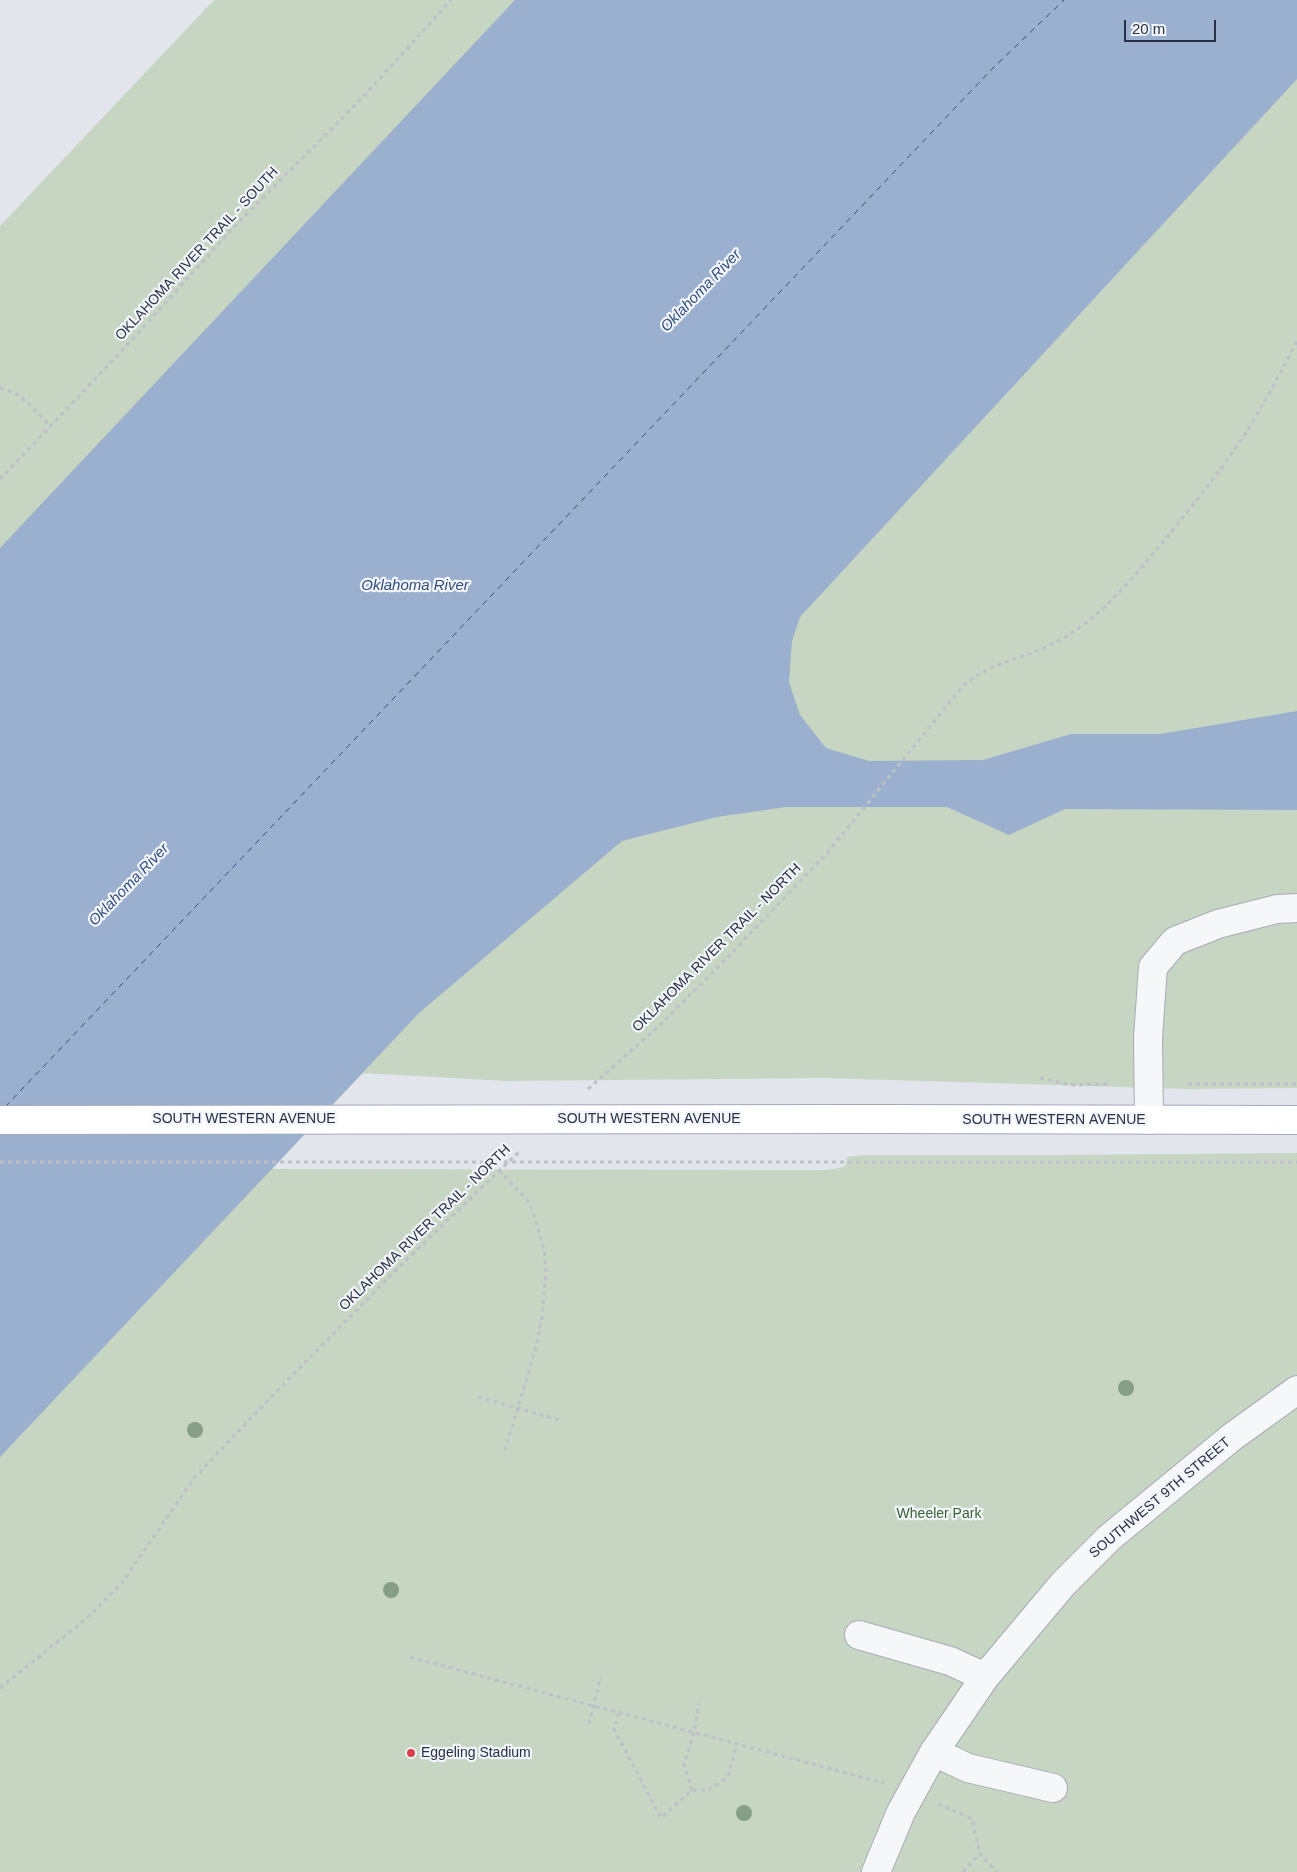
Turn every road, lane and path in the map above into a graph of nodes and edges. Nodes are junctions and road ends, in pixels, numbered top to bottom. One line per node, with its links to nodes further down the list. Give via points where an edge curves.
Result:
1 (450, 0): 4 (path, OKLAHOMA RIVER TRAIL - SOUTH, via 366,94 234,227)
2 (1297, 342): 11 (path, OKLAHOMA RIVER TRAIL - NORTH, via 1233,452 1136,575 1087,622 1064,638 990,667 963,686 827,853 666,1019)
3 (0, 388): 4 (path, via 10,390 27,401)
4 (50, 426): 5 (path, OKLAHOMA RIVER TRAIL - SOUTH)
5 (0, 478)
6 (1297, 908): 13 (lane, via 1278,909 1218,924 1175,941 1153,967 1148,1038)
7 (1040, 1078): 8 (path, via 1070,1085)
8 (1108, 1084)
9 (1188, 1084): 10 (path)
10 (1297, 1084)
11 (584, 1092)
12 (0, 1120): 13 (main road, SOUTH WESTERN AVENUE, bridge)
13 (1149, 1120): 14 (main road, SOUTH WESTERN AVENUE)
14 (1297, 1120)
15 (527, 1144): 18 (path, OKLAHOMA RIVER TRAIL - NORTH)
16 (0, 1162): 17 (path, bridge)
17 (1297, 1162)
18 (499, 1170): 21 (path, via 533,1211 546,1271 542,1318); 28 (path, OKLAHOMA RIVER TRAIL - NORTH, via 276,1391 194,1478 122,1583 86,1619)
19 (1297, 1390): 27 (lane, SOUTHWEST 9TH STREET, via 1232,1437 1109,1538 1064,1584)
20 (478, 1397): 21 (path)
21 (519, 1408): 22 (path); 23 (path)
22 (560, 1420)
23 (504, 1453)
24 (859, 1635): 27 (lane, via 950,1661)
25 (410, 1657): 30 (path)
26 (601, 1676): 30 (path)
27 (985, 1677): 35 (lane, SOUTHWEST 9TH STREET)
28 (0, 1688)
29 (699, 1702): 33 (path)
30 (593, 1706): 31 (path); 32 (path)
31 (620, 1713): 33 (path); 37 (path, via 614,1729 661,1818)
32 (588, 1724)
33 (694, 1733): 34 (path); 37 (path, via 684,1764)
34 (737, 1744): 37 (path, via 728,1777 708,1790); 38 (path)
35 (934, 1752): 36 (lane, via 968,1768); 38 (lane, SOUTHWEST 9TH STREET)
36 (1053, 1788)
37 (692, 1790)
38 (912, 1792): 39 (path, via 972,1819); 40 (lane, SOUTHWEST 9TH STREET)
39 (980, 1854): 41 (path); 42 (path)
40 (876, 1872)
41 (963, 1872)
42 (997, 1872)

